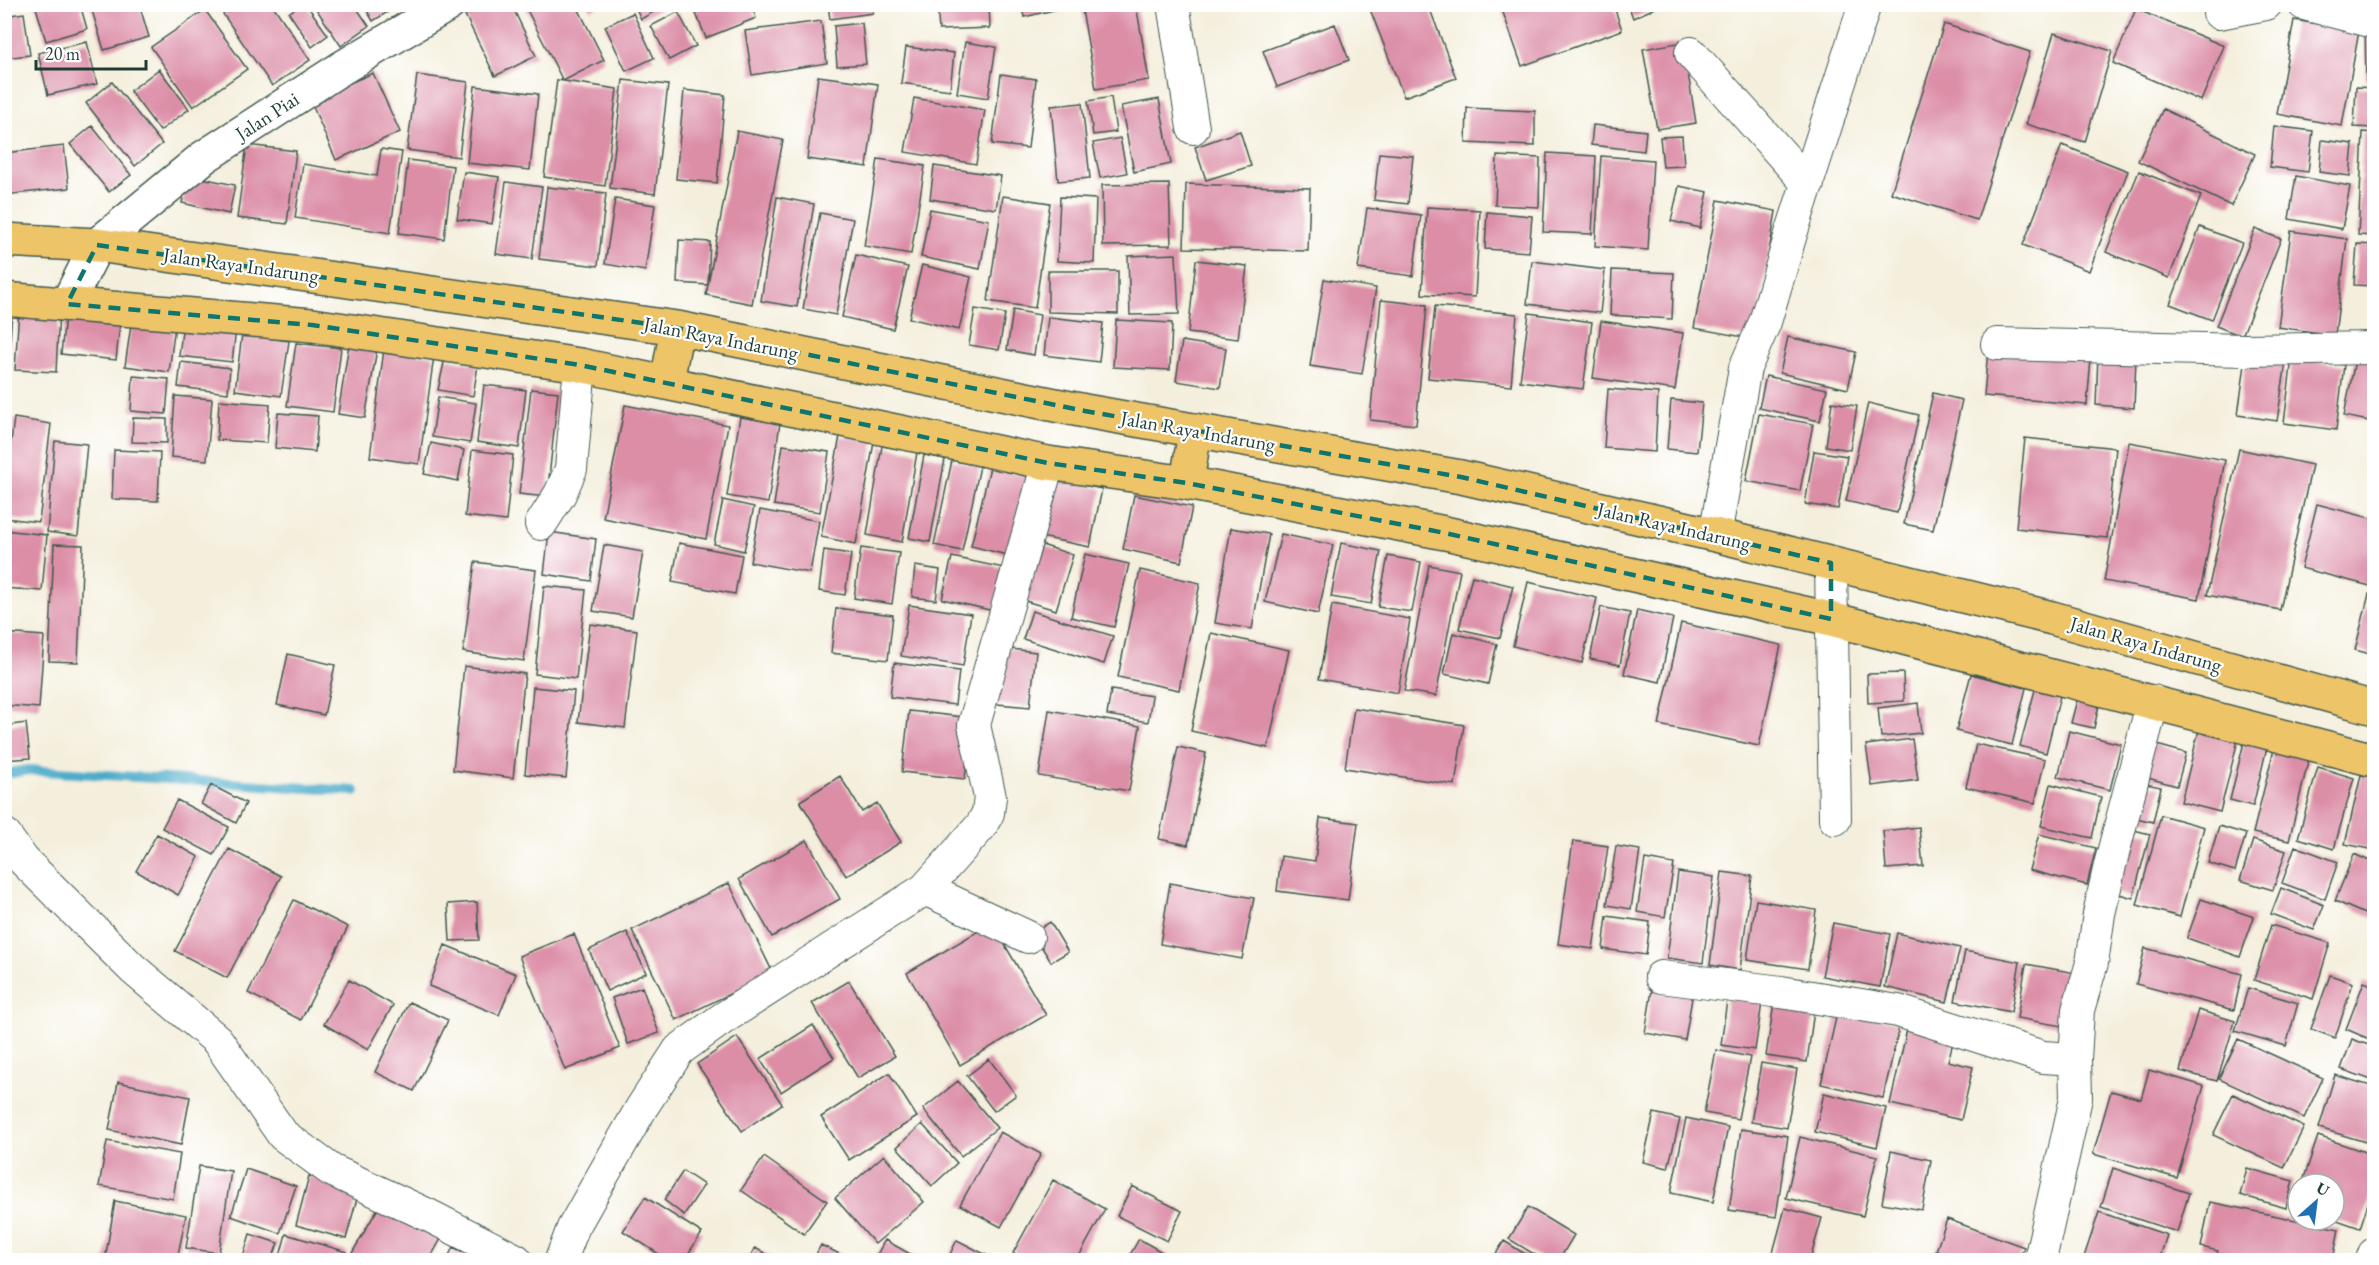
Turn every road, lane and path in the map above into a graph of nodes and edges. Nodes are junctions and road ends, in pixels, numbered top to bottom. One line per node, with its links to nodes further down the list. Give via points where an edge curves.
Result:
1 (449, 4): 12 (street, Jalan Piai, via 204,157)
2 (1173, 4): 9 (street)
3 (1865, 4): 10 (street)
4 (2266, 4): 6 (street)
5 (2304, 4): 7 (street)
6 (2219, 13)
7 (2374, 22)
8 (1691, 53): 10 (street)
9 (1193, 128)
10 (1808, 184): 24 (street, via 1766,322 1745,368)
11 (4, 240): 12 (highway, Jalan Raya Indarung)
12 (97, 245): 14 (street); 15 (highway, Jalan Raya Indarung)
13 (4, 299): 14 (highway)
14 (67, 304): 18 (highway, via 312,325)
15 (677, 328): 19 (highway); 20 (highway, Jalan Raya Indarung)
16 (1997, 344): 17 (street, via 2245,350)
17 (2374, 348)
18 (580, 365): 19 (highway); 23 (street, via 571,469)
19 (667, 382): 21 (highway)
20 (1195, 430): 22 (highway); 24 (highway, Jalan Raya Indarung, via 1461,477)
21 (1048, 463): 22 (highway); 32 (street, via 974,725 990,797 988,813)
22 (1187, 483): 26 (highway, via 1445,533)
23 (541, 524)
24 (1715, 536): 25 (highway, Jalan Raya Indarung)
25 (1831, 564): 26 (street); 28 (highway, Jalan Raya Indarung, via 2052,618)
26 (1831, 618): 27 (highway); 30 (street)
27 (2153, 701): 29 (highway); 35 (street, via 2110,865 2092,963 2078,1010)
28 (2374, 708)
29 (2374, 760)
30 (1835, 819)
31 (4, 834): 37 (street, via 23,860 133,969 217,1040 282,1135 331,1170)
32 (925, 889): 33 (street); 38 (street, via 680,1050 595,1189)
33 (1028, 937)
34 (1661, 977): 35 (street, via 1898,1011 2043,1057)
35 (2075, 1059): 39 (street, via 2076,1098)
36 (2374, 1254): 40 (street)
37 (516, 1260)
38 (561, 1260)
39 (2040, 1260)
40 (2372, 1260)

